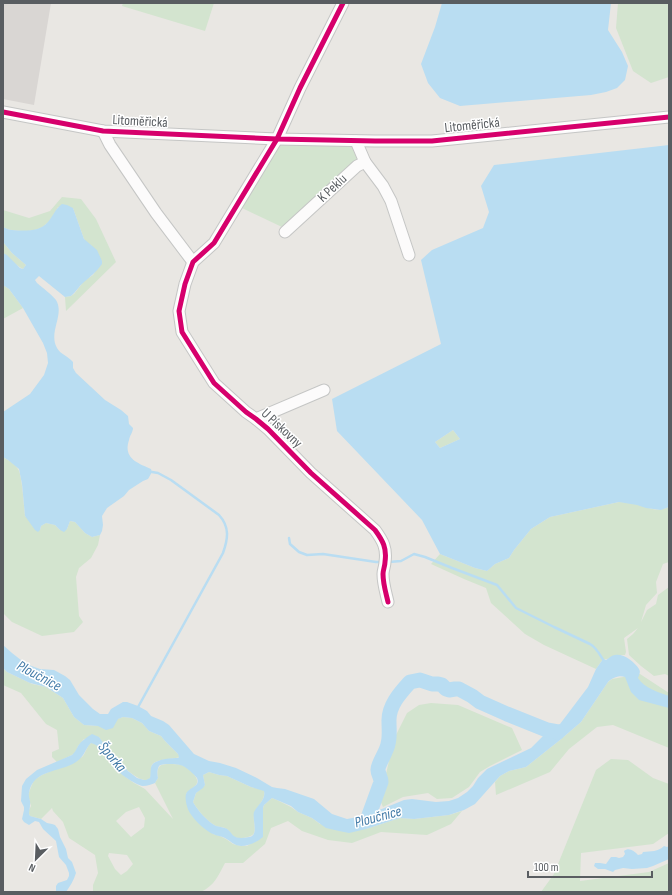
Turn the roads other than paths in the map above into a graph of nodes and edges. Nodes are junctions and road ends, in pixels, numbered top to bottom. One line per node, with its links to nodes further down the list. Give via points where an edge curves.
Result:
1 (343, 3): 5 (street)
2 (3, 112): 4 (street, Litoměřická)
3 (669, 117): 6 (street, Litoměřická, via 432,141)
4 (103, 131): 5 (street, Litoměřická); 10 (street, Litoměřická, via 156,213)
5 (277, 140): 6 (street, Litoměřická); 10 (street, via 214,243)
6 (356, 141): 7 (street)
7 (365, 162): 8 (street, K Peklu, via 357,166); 9 (street, via 392,200)
8 (285, 232)
9 (409, 255)
10 (193, 262): 12 (street, U Pískovny, via 184,284 179,311 182,332 214,384)
11 (324, 390): 12 (street)
12 (256, 419): 13 (street, U Pískovny, via 382,539 385,547 384,587)
13 (388, 602)

